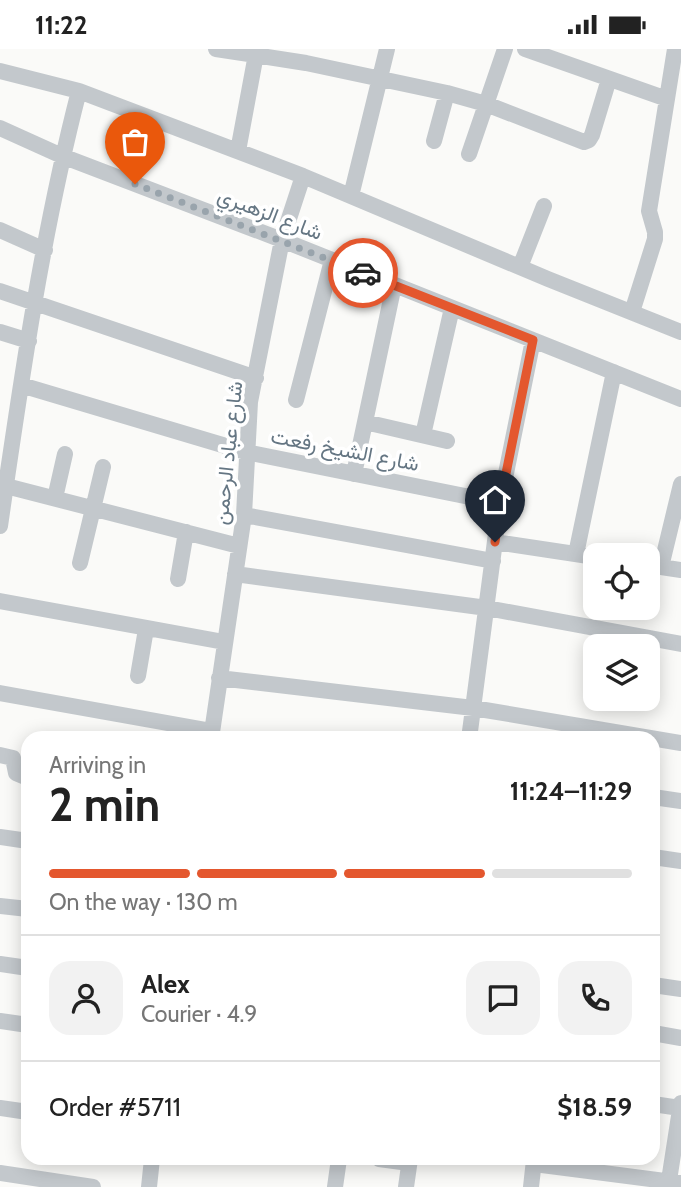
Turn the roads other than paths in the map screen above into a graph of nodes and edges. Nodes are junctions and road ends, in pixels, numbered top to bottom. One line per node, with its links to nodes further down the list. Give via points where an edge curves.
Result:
1 (216, 49): 6 (street)
2 (387, 49): 9 (street)
3 (505, 49): 14 (street)
4 (525, 49): 10 (street)
5 (675, 49): 13 (street)
6 (257, 53): 7 (street); 17 (street)
7 (306, 56): 9 (street)
8 (0, 71): 11 (street)
9 (381, 79): 12 (street); 21 (street)
10 (609, 79): 13 (street); 14 (street, via 592,135 584,142)
11 (79, 91): 17 (street); 19 (street)
12 (447, 93): 14 (street); 16 (street)
13 (667, 99): 32 (street, via 649,212 655,239)
14 (486, 104): 18 (street)
15 (0, 128): 19 (street, شارع الزهيري)
16 (434, 141)
17 (238, 151): 20 (street)
18 (469, 154)
19 (62, 156): 24 (street, شارع الزهيري); 25 (street)
20 (303, 176): 21 (street); 24 (street, شارع عباد الرحمن)
21 (351, 196): 27 (street)
22 (544, 206): 27 (street)
23 (0, 230): 25 (street)
24 (282, 240): 26 (street, شارع الزهيري); 38 (street, شارع عباد الرحمن)
25 (45, 250): 30 (street)
26 (332, 260): 28 (street, شارع الزهيري); 41 (street)
27 (520, 267): 32 (street)
28 (394, 285): 31 (street, شارع الزهيري); 43 (street)
29 (0, 291): 30 (street)
30 (36, 302): 36 (street); 38 (street)
31 (452, 308): 35 (street, شارع الزهيري); 44 (street)
32 (632, 312): 34 (street)
33 (0, 332): 36 (street)
34 (681, 332)
35 (533, 340): 37 (street, شارع الزهيري); 54 (street)
36 (29, 341): 39 (street)
37 (614, 372): 40 (street, شارع الزهيري); 62 (street)
38 (256, 378): 46 (street, شارع عباد الرحمن)
39 (21, 385): 42 (street); 46 (street, شارع الشيخ رفعت)
40 (681, 399)
41 (296, 400)
42 (8, 419): 48 (street)
43 (365, 422): 44 (street); 50 (street)
44 (422, 435): 45 (street)
45 (447, 441)
46 (246, 452): 50 (street, شارع الشيخ رفعت); 56 (street, شارع عباد الرحمن)
47 (65, 454): 53 (street)
48 (4, 464): 52 (street)
49 (103, 467): 55 (street)
50 (354, 474): 54 (street, شارع الشيخ رفعت)
51 (681, 484): 61 (street)
52 (6, 486): 53 (street); 57 (street)
53 (55, 498): 55 (street)
54 (500, 503): 59 (street)
55 (93, 508): 58 (street); 65 (street)
56 (244, 515): 60 (street, شارع عباد الرحمن); 64 (street)
57 (0, 526)
58 (186, 532): 60 (street); 69 (street)
59 (495, 542): 62 (street); 64 (street)
60 (239, 546): 68 (street, شارع عباد الرحمن)
61 (660, 548)
62 (576, 554): 63 (street)
63 (583, 555)
64 (493, 561): 71 (street)
65 (80, 563)
66 (660, 567): 67 (street)
67 (681, 570)
68 (235, 574): 71 (street); 73 (street, شارع عباد الرحمن)
69 (177, 579)
70 (0, 601): 72 (street)
71 (486, 608): 74 (street); 78 (street)
72 (146, 628): 73 (street); 75 (street)
73 (224, 642): 76 (street, شارع عباد الرحمن)
74 (681, 644)
75 (138, 675)
76 (219, 678): 78 (street); 80 (street, شارع عباد الرحمن)
77 (0, 693): 79 (street)
78 (473, 708): 81 (street); 82 (street)
79 (191, 731)
80 (212, 731)
81 (470, 731)
82 (610, 731)
83 (660, 739): 84 (street)
84 (681, 743)
85 (0, 755): 86 (street, via 13,758 16,773)
86 (21, 775)
87 (660, 798): 88 (street)
88 (681, 801)
89 (0, 837): 90 (street)
90 (21, 840)
91 (660, 857): 92 (street)
92 (681, 861)
93 (0, 906): 94 (street)
94 (21, 908)
95 (0, 964): 96 (street)
96 (21, 967)
97 (660, 986): 98 (street)
98 (681, 989)
99 (0, 1021): 100 (street)
100 (21, 1024)
101 (660, 1035): 102 (street)
102 (681, 1038)
103 (660, 1105): 104 (street)
104 (680, 1106): 113 (street)
105 (0, 1108): 106 (street)
106 (21, 1111)
107 (151, 1165): 116 (street)
108 (338, 1165): 117 (street)
109 (409, 1165): 118 (street)
110 (533, 1165): 119 (street)
111 (542, 1165): 113 (street)
112 (0, 1173): 114 (street)
113 (673, 1184)
114 (66, 1185): 115 (street)
115 (93, 1187)
116 (149, 1187)
117 (335, 1187)
118 (406, 1187)
119 (531, 1187)

